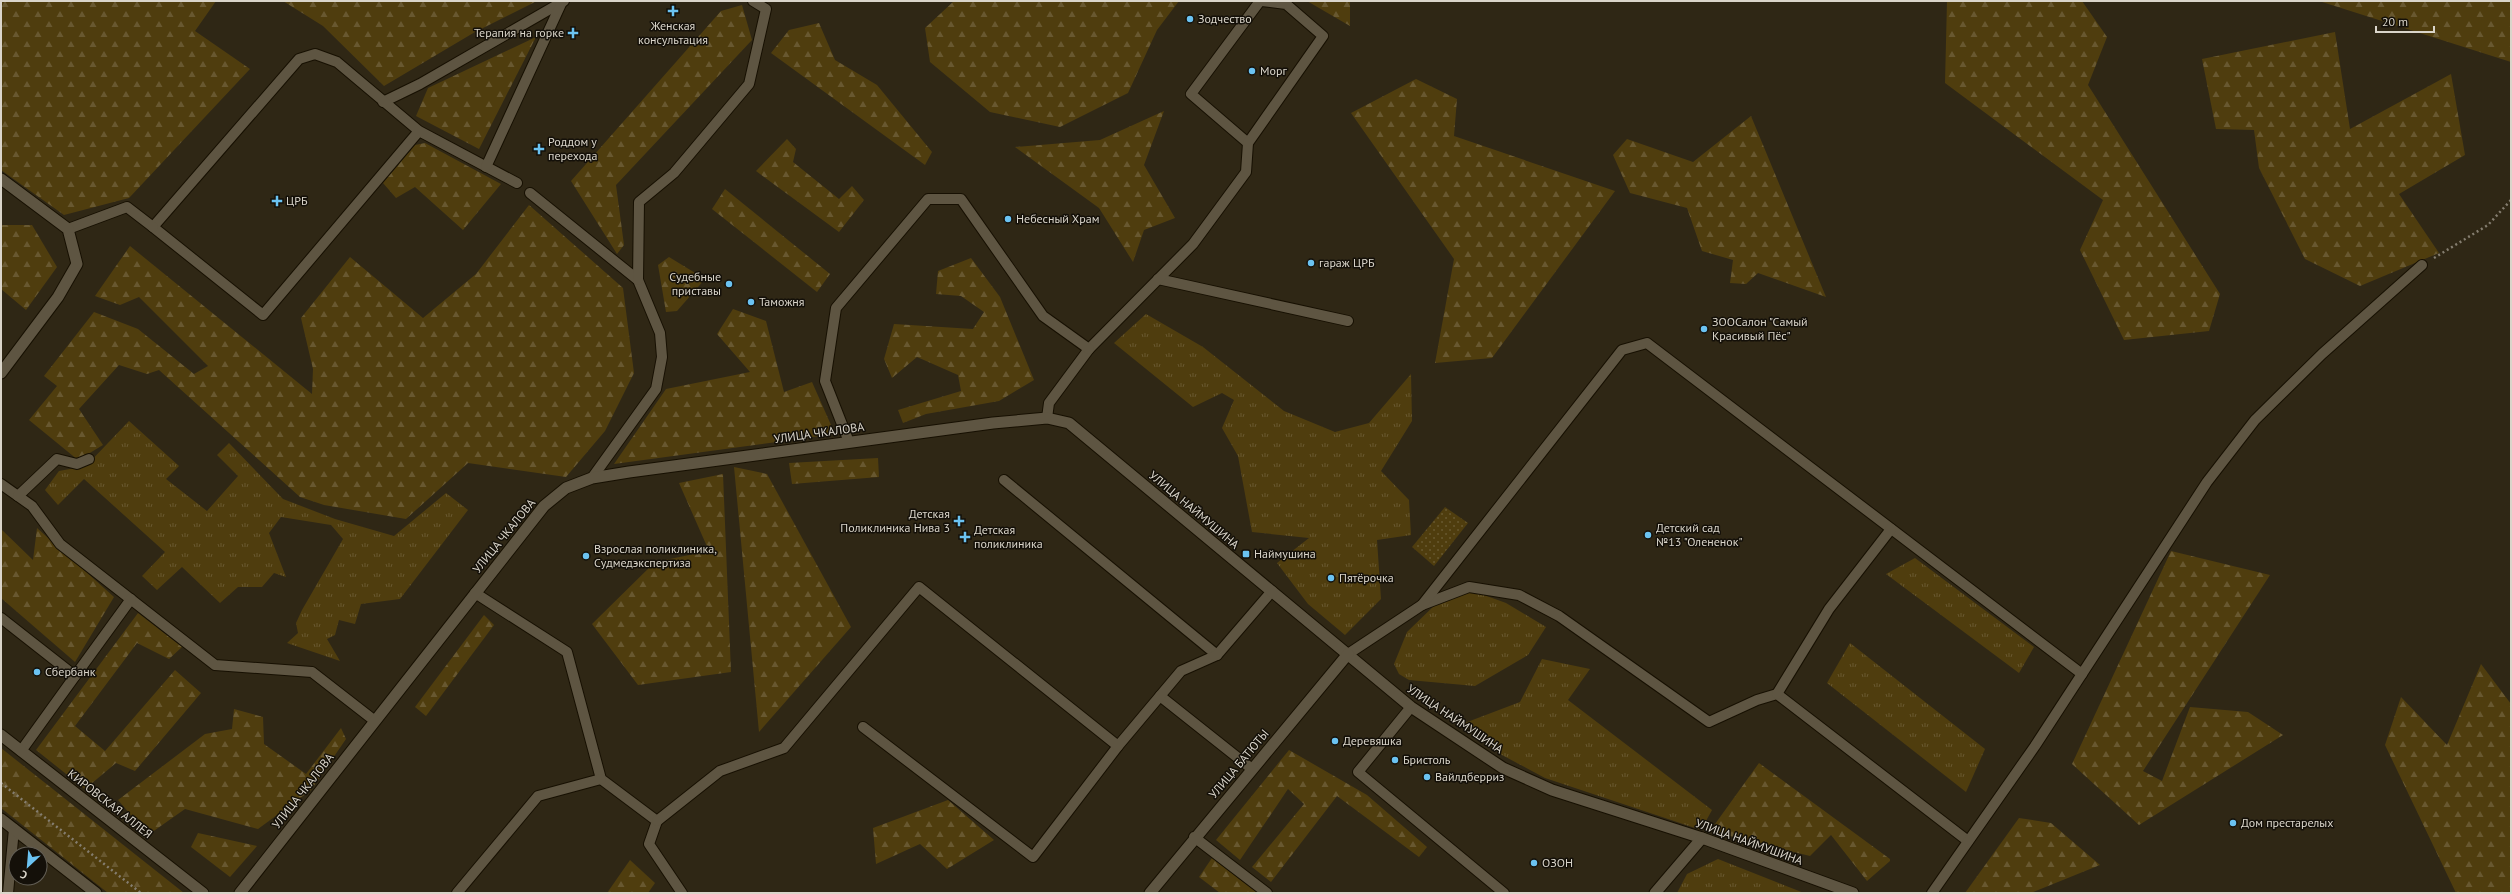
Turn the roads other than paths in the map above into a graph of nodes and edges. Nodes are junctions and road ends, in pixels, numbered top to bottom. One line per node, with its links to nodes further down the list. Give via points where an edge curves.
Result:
1 (754, 1): 15 (lane, via 766,10 749,84 674,173 639,202)
2 (1261, 1): 6 (lane, via 1190,94); 6 (lane, via 1286,4 1323,36)
3 (563, 2): 4 (lane); 7 (lane)
4 (384, 102): 5 (lane); 11 (lane, via 337,62 315,54 299,59)
5 (419, 131): 7 (lane); 11 (lane, via 264,315)
6 (1248, 143): 14 (lane, via 1246,172 1193,244)
7 (486, 167): 9 (lane)
8 (1, 179): 12 (street)
9 (517, 183)
10 (530, 193): 15 (lane)
11 (153, 227): 12 (lane, via 127,207)
12 (68, 230): 18 (street, via 77,264 58,297)
13 (2422, 265): 35 (lane, via 2322,354 2255,420 2207,482)
14 (1158, 279): 16 (lane); 17 (lane)
15 (638, 280): 23 (lane, via 660,333 662,357 656,389)
16 (1348, 321)
17 (1089, 349): 19 (lane, via 1049,403); 21 (lane, via 1043,316 961,199 928,199 836,308 824,381)
18 (2, 367)
19 (1047, 418): 20 (street, УЛИЦА ЧКАЛОВА); 21 (street, УЛИЦА ЧКАЛОВА)
20 (1069, 424): 28 (street, УЛИЦА НАЙМУШИНА)
21 (849, 442): 23 (street, УЛИЦА ЧКАЛОВА)
22 (89, 459): 26 (lane, via 77,464 57,460)
23 (592, 478): 29 (street, УЛИЦА ЧКАЛОВА, via 566,488 544,506)
24 (1004, 480): 34 (lane)
25 (1, 484): 26 (lane)
26 (18, 496): 30 (lane, via 32,506 60,544)
27 (1891, 529): 31 (lane, via 1647,343 1622,350); 35 (lane); 37 (lane, via 1829,609)
28 (1272, 591): 33 (street, УЛИЦА НАЙМУШИНА); 34 (lane)
29 (475, 593): 40 (street, УЛИЦА ЧКАЛОВА); 46 (lane, via 567,652)
30 (131, 599): 36 (lane); 40 (lane, via 215,665 312,672)
31 (1422, 605): 33 (lane); 37 (lane, via 1469,587 1519,595 1559,616 1709,722 1757,700)
32 (1, 618): 36 (lane)
33 (1348, 654): 39 (street, УЛИЦА НАЙМУШИНА); 45 (street, УЛИЦА БАТЮТЫ)
34 (1217, 655): 38 (lane, via 1181,671)
35 (2082, 674): 52 (lane)
36 (75, 676): 44 (lane)
37 (1777, 694): 52 (lane)
38 (1160, 696): 43 (lane); 45 (lane)
39 (1411, 707): 51 (street, УЛИЦА НАЙМУШИНА, via 1503,768 1552,790); 61 (lane, via 1358,772)
40 (375, 721): 56 (street, УЛИЦА ЧКАЛОВА)
41 (863, 727): 43 (lane, via 1033,857)
42 (1, 735): 44 (street, КИРОВСКАЯ АЛЛЕЯ)
43 (1118, 746): 48 (lane, via 919,587 784,748 720,771)
44 (21, 751): 55 (street, КИРОВСКАЯ АЛЛЕЯ)
45 (1252, 769): 50 (street, УЛИЦА БАТЮТЫ)
46 (601, 779): 48 (lane); 57 (lane, via 538,796)
47 (1, 820): 49 (street)
48 (656, 821): 58 (lane, via 649,844)
49 (14, 829): 53 (lane); 54 (street)
50 (1194, 837): 59 (street, УЛИЦА БАТЮТЫ); 60 (lane)
51 (1702, 838): 62 (street); 63 (street, УЛИЦА НАЙМУШИНА)
52 (1968, 841): 64 (lane)
53 (8, 893)
54 (96, 893)
55 (203, 893)
56 (240, 893)
57 (457, 893)
58 (682, 893)
59 (1150, 893)
60 (1267, 893)
61 (1504, 893)
62 (1655, 893)
63 (1853, 893)
64 (1932, 893)

